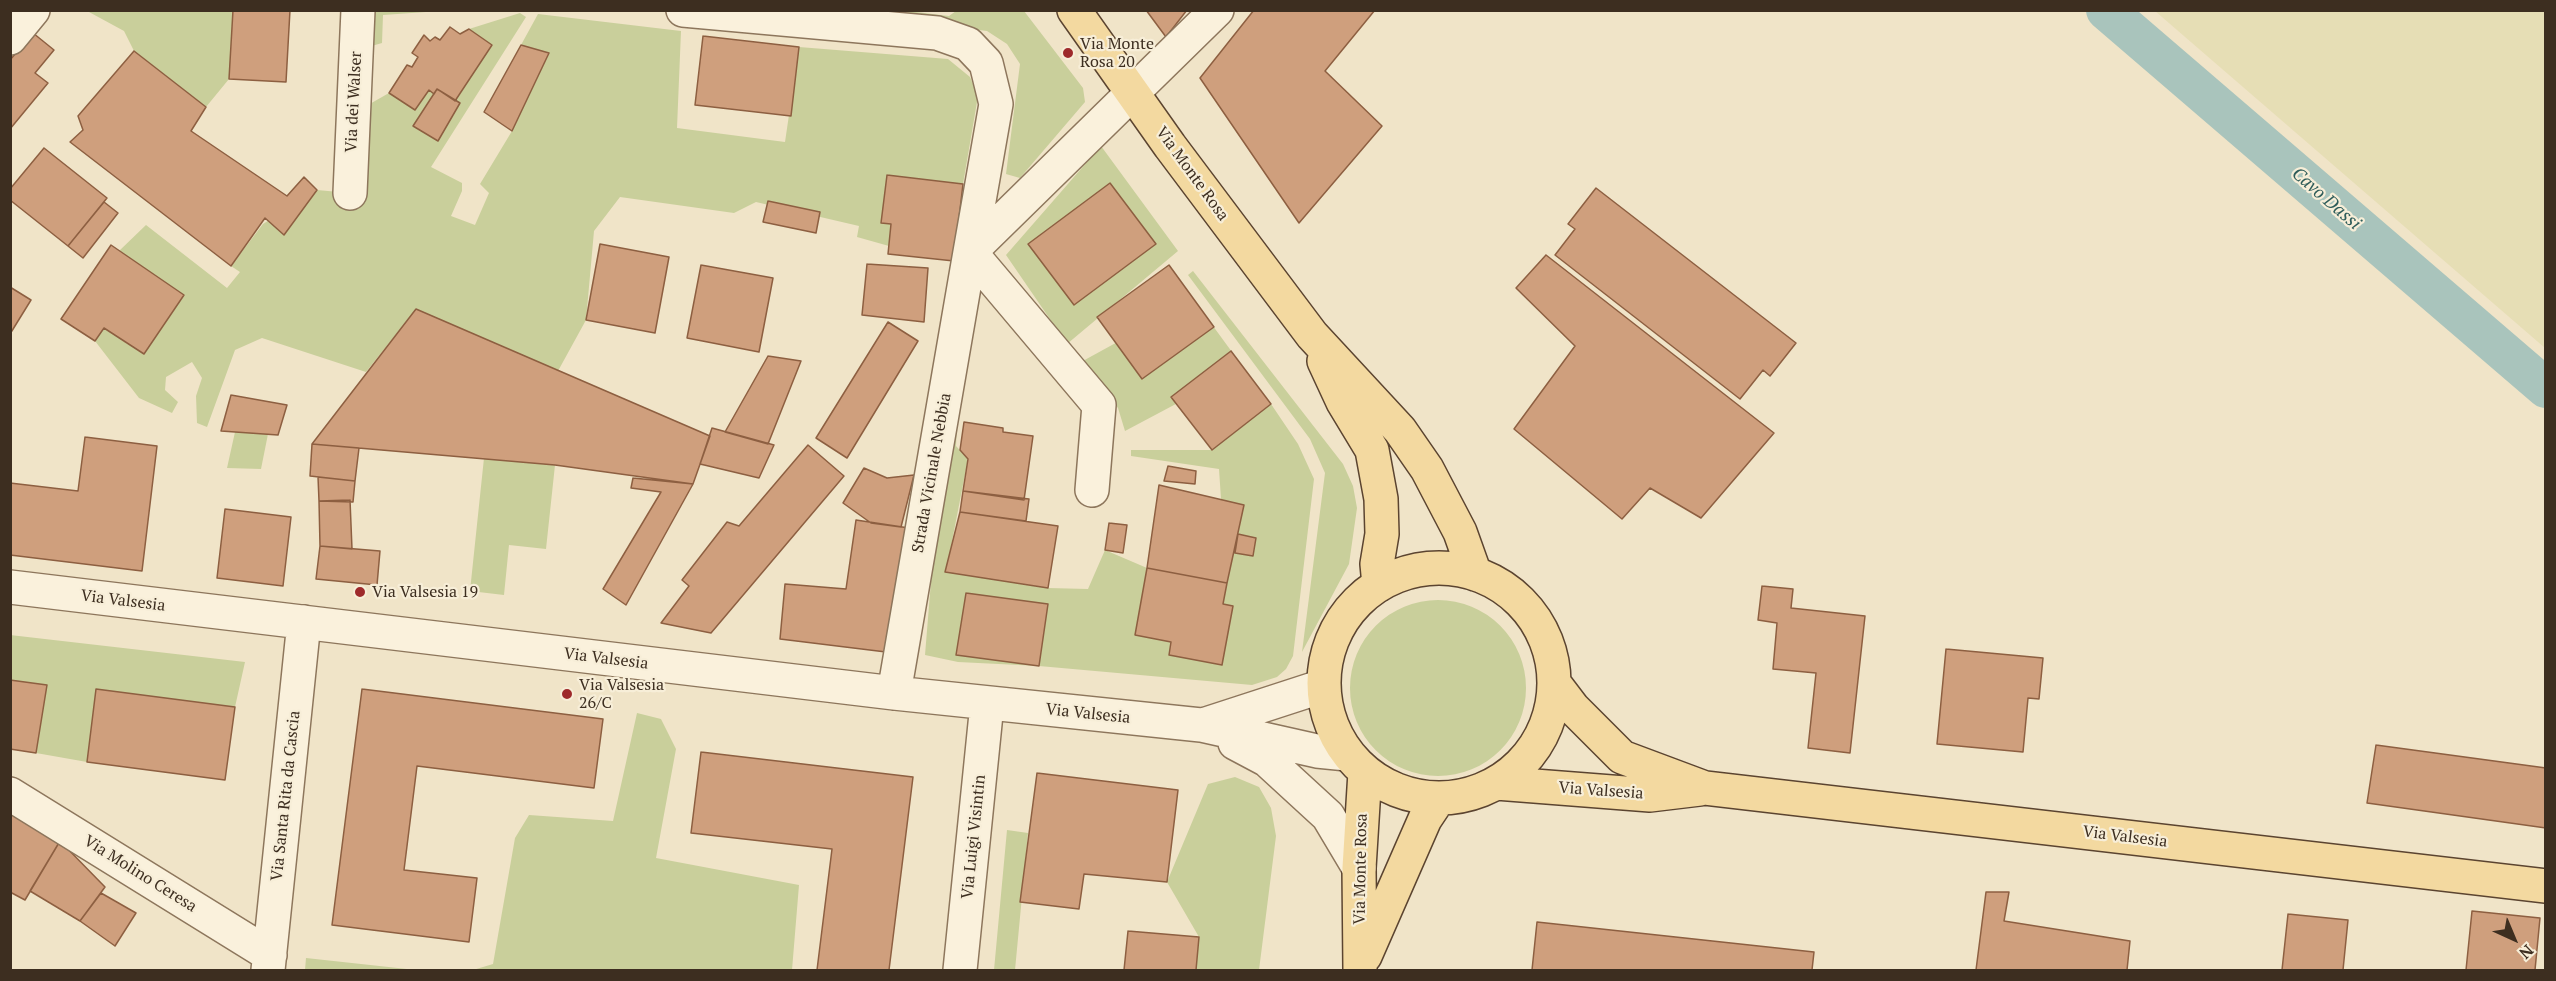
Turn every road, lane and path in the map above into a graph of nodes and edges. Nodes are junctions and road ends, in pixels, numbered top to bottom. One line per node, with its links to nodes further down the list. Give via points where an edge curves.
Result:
1 (33, 10): 6 (street)
2 (358, 10): 8 (street, Via dei Walser)
3 (683, 10): 9 (street, Strada Vicinale Nebbia, via 937,33 968,44 986,63 996,104)
4 (1074, 10): 7 (main road, Via Monte Rosa)
5 (1217, 10): 7 (street)
6 (10, 38)
7 (1134, 93): 9 (street); 10 (main road, Via Monte Rosa)
8 (350, 194)
9 (970, 252): 11 (street, via 1099,405); 18 (street, Strada Vicinale Nebbia)
10 (1312, 335): 12 (main road, Via Monte Rosa, via 1400,430 1427,469 1460,532); 13 (main road, Via Monte Rosa, via 1372,450 1381,499)
11 (1092, 490)
12 (1475, 574): 13 (main road, via 1443,568 1408,572); 16 (main road, via 1495,583 1531,614 1544,635)
13 (1379, 585): 17 (main road, via 1348,613 1332,642)
14 (10, 587): 15 (street, Via Valsesia)
15 (304, 622): 18 (street, Via Valsesia); 28 (street, Via Santa Rita da Cascia)
16 (1554, 683): 22 (main road, via 1551,710 1541,735 1529,755); 23 (main road, Via Valsesia, via 1622,757)
17 (1323, 686): 20 (street, Via Valsesia); 21 (main road, via 1326,710 1336,737)
18 (894, 693): 19 (street, Via Valsesia)
19 (987, 704): 20 (street, Via Valsesia); 30 (street, Via Luigi Visintin)
20 (1201, 725): 21 (street, Via Valsesia); 26 (street, Via Valsesia, via 1267,760 1328,816)
21 (1356, 763): 25 (main road, via 1399,792); 26 (main road, Via Monte Rosa)
22 (1496, 783): 23 (main road, Via Valsesia, via 1650,795); 25 (main road, via 1478,792)
23 (1705, 788): 27 (main road, Via Valsesia)
24 (10, 794): 28 (street, Via Molino Ceresa)
25 (1439, 798): 29 (main road, Via Monte Rosa, via 1425,819)
26 (1359, 868): 29 (main road, Via Monte Rosa)
27 (2546, 886)
28 (269, 963)
29 (1360, 968)
30 (960, 970)

